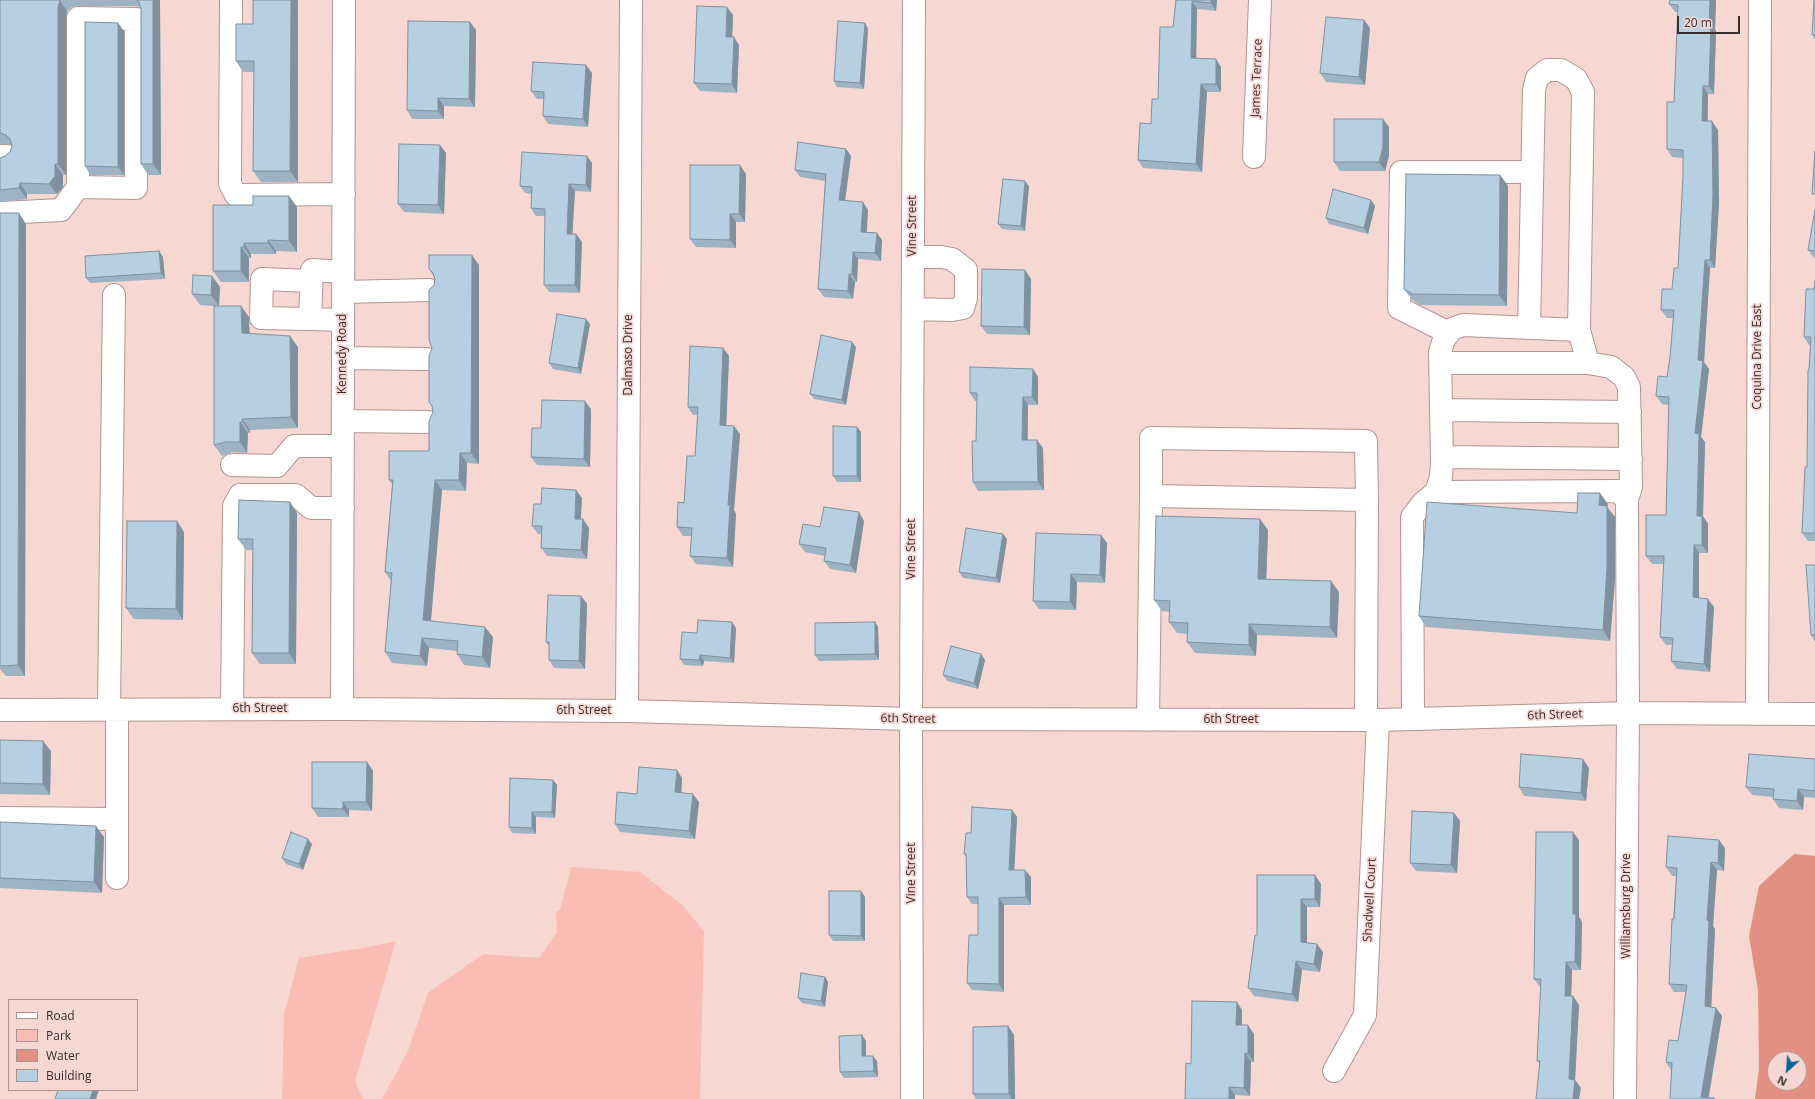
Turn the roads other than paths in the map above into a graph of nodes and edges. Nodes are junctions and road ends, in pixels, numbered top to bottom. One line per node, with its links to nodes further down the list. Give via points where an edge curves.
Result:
1 (231, 0): 10 (street, via 230,184 236,195)
2 (344, 0): 10 (street, Kennedy Road)
3 (631, 0): 44 (street, Dalmaso Drive)
4 (914, 0): 12 (street, Vine Street)
5 (1260, 0): 7 (street, James Terrace)
6 (1760, 0): 46 (street, Coquina Drive East)
7 (1254, 157)
8 (1532, 172): 20 (street); 21 (street, via 1534,90 1537,78 1547,70 1561,70 1576,79 1583,92); 22 (street, via 1401,172 1399,308)
9 (78, 187): 9 (street, via 78,18 136,19 136,188); 11 (street, via 61,210)
10 (344, 194): 14 (street, Kennedy Road)
11 (0, 214)
12 (913, 257): 17 (street, Vine Street); 17 (street, via 952,259 966,270 966,298 963,308)
13 (311, 281): 14 (street, via 312,270); 18 (street); 18 (street, via 262,279 261,318)
14 (343, 282): 15 (street); 19 (street, Kennedy Road)
15 (430, 290)
16 (114, 295): 43 (street)
17 (913, 309): 48 (street, Vine Street)
18 (310, 319): 19 (street)
19 (343, 320): 23 (street, Kennedy Road)
20 (1529, 328): 21 (street); 22 (street, via 1463,325)
21 (1579, 330): 26 (street)
22 (1449, 333): 25 (street, via 1442,345)
23 (343, 358): 24 (street); 29 (street, Kennedy Road)
24 (427, 359)
25 (1440, 362): 26 (street, Williamsburg Drive); 27 (street)
26 (1588, 363): 28 (street, Williamsburg Drive, via 1612,367 1624,377 1630,387)
27 (1441, 410): 28 (street); 32 (street)
28 (1630, 412): 33 (street, Williamsburg Drive)
29 (343, 420): 30 (street); 31 (street, Kennedy Road)
30 (428, 422)
31 (343, 446): 34 (street, via 294,446 277,466); 39 (street, Kennedy Road)
32 (1442, 457): 33 (street); 35 (street)
33 (1630, 459): 38 (street, Williamsburg Drive, via 1631,487)
34 (232, 465)
35 (1436, 492): 38 (street, via 1618,491); 49 (street, via 1412,517)
36 (1151, 496): 37 (street); 37 (street, Shadwell Court, via 1151,438 1366,441); 50 (street)
37 (1367, 500): 51 (street, Shadwell Court)
38 (1627, 500): 45 (street, Williamsburg Drive)
39 (343, 508): 40 (street, via 311,508 296,495 240,494 234,506); 41 (street, Kennedy Road)
40 (232, 709): 41 (street, 6th Street); 43 (street, 6th Street)
41 (342, 709): 44 (street, 6th Street)
42 (0, 710): 43 (street, 6th Street)
43 (113, 710): 53 (street)
44 (627, 711): 48 (street, 6th Street)
45 (1628, 713): 46 (street, 6th Street); 49 (street, 6th Street); 57 (street, Williamsburg Drive)
46 (1757, 714): 47 (street, 6th Street)
47 (1815, 714)
48 (911, 719): 50 (street, 6th Street); 56 (street, Vine Street)
49 (1413, 719): 51 (street, 6th Street)
50 (1148, 720): 51 (street, 6th Street)
51 (1372, 720): 55 (street, Shadwell Court, via 1365,1015)
52 (0, 818): 53 (street)
53 (117, 819): 54 (street)
54 (117, 878)
55 (1334, 1071)
56 (912, 1099)
57 (1625, 1099)

